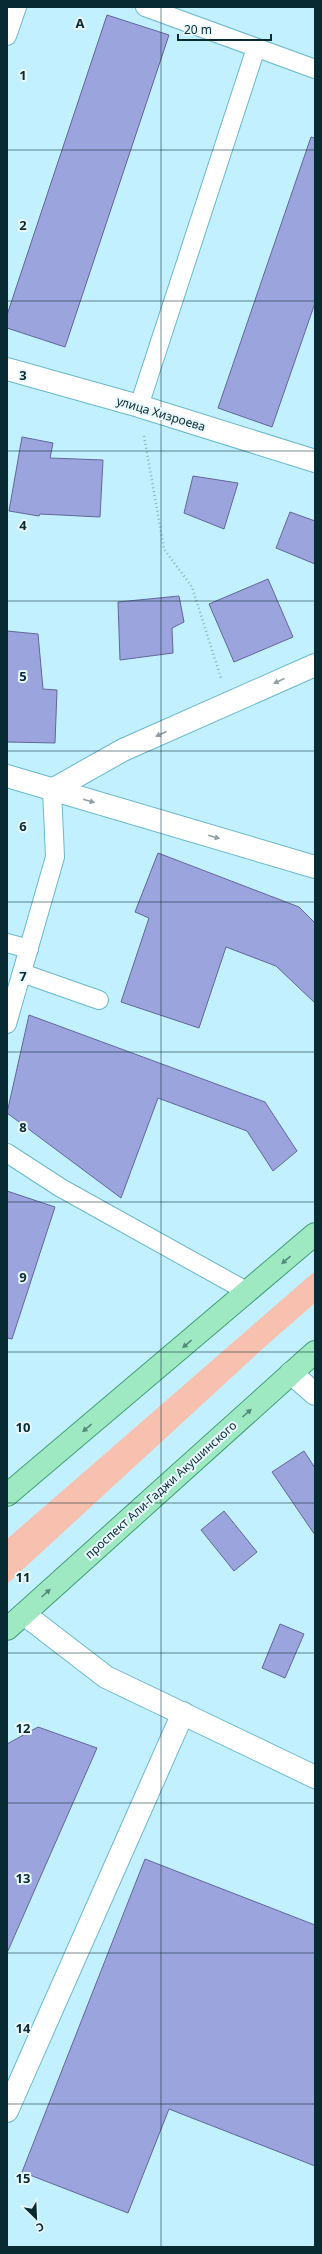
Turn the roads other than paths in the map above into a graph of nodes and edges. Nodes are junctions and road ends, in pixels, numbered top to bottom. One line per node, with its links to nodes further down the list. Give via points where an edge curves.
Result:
1 (17, 7): 3 (lane)
2 (145, 7): 4 (lane)
3 (7, 36)
4 (256, 48): 5 (lane); 7 (lane)
5 (315, 69)
6 (7, 369): 7 (street, улица Хизроева)
7 (139, 406): 8 (street, улица Хизроева)
8 (315, 461)
9 (315, 665): 11 (street, one-way to 11, via 124,750)
10 (7, 776): 11 (street)
11 (52, 790): 12 (street, one-way to 12); 14 (lane, via 55,857)
12 (315, 867)
13 (7, 943): 14 (lane)
14 (29, 948): 15 (lane)
15 (22, 973): 16 (lane); 17 (lane)
16 (99, 1000)
17 (7, 1024)
18 (7, 1153): 20 (lane, via 61,1188)
19 (315, 1234): 20 (main road, one-way to 20)
20 (248, 1292): 24 (main road, one-way to 24)
21 (315, 1352): 22 (main road, проспект Али-Гаджи Акушинского)
22 (291, 1373): 23 (street); 25 (main road, проспект Али-Гаджи Акушинского, one-way to 22)
23 (315, 1394)
24 (7, 1495)
25 (24, 1614): 26 (main road, проспект Али-Гаджи Акушинского); 27 (street, via 106,1676)
26 (7, 1629)
27 (183, 1713): 28 (street); 29 (street)
28 (315, 1777)
29 (7, 2111)

